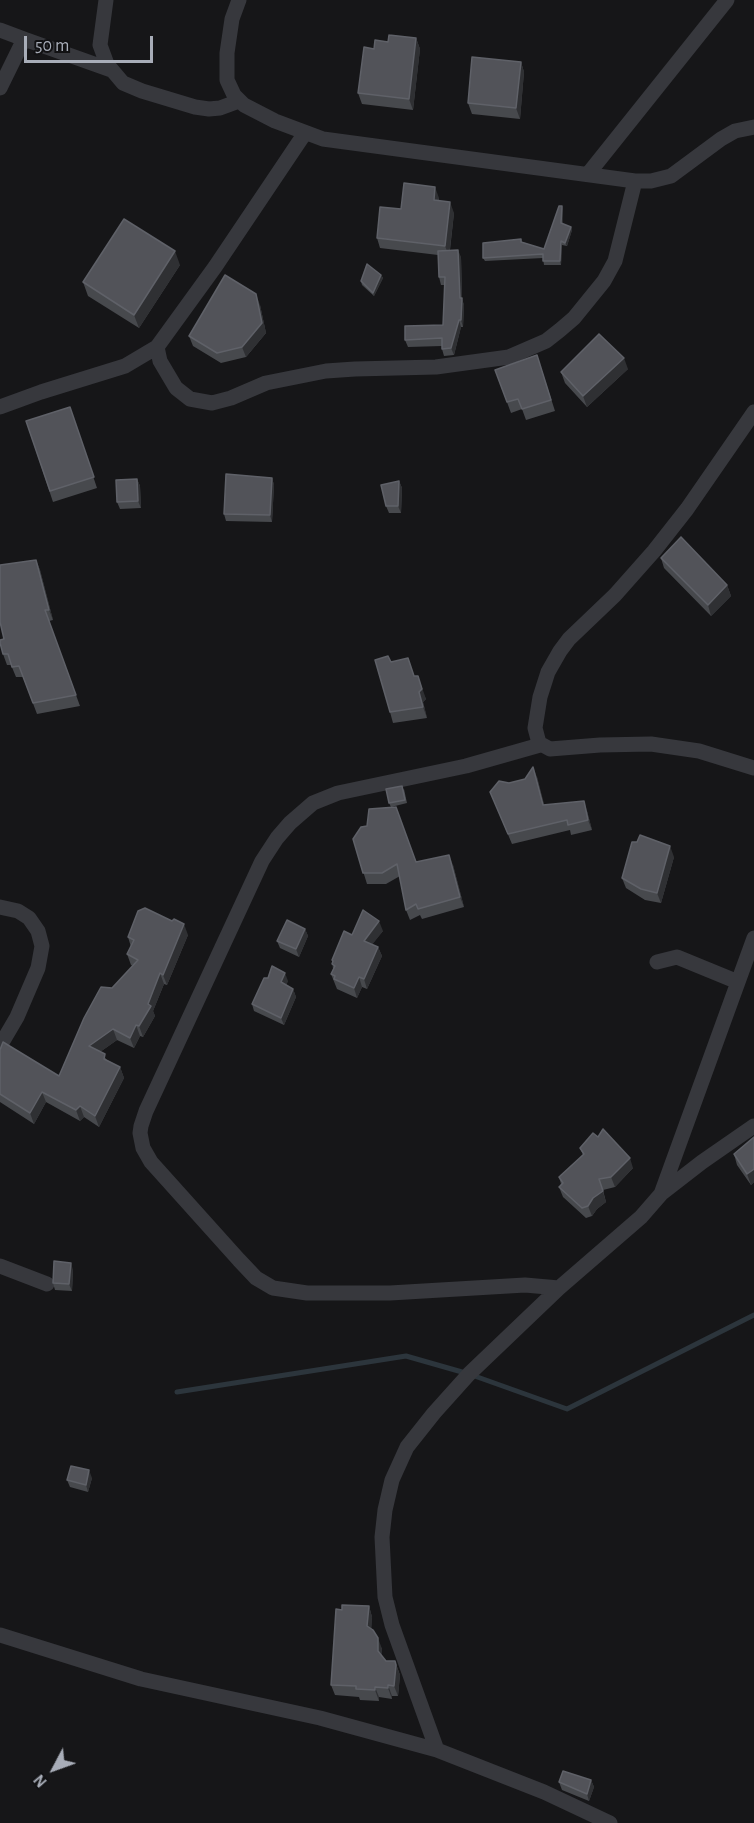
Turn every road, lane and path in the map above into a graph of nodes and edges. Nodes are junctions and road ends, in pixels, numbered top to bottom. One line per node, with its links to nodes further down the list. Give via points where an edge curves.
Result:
1 (105, 0): 6 (street, via 100,45)
2 (238, 0): 8 (street, via 230,30 227,80)
3 (727, 0): 11 (street)
4 (0, 30): 5 (street)
5 (24, 39): 6 (street); 7 (street)
6 (111, 70): 8 (street, via 131,87 195,107 209,110)
7 (0, 88)
8 (238, 101): 10 (street)
9 (754, 127): 12 (street, via 721,139 671,176)
10 (305, 133): 11 (street, via 342,142); 13 (street)
11 (588, 174): 12 (street)
12 (635, 182): 13 (street, via 615,261 604,281 560,330 509,357 436,367 326,371 266,383 212,404 190,399 176,388 160,361)
13 (157, 346): 14 (street, via 125,366)
14 (0, 407)
15 (754, 412): 16 (street, via 667,534 560,651 540,697 535,728)
16 (540, 745): 17 (street, via 555,750 651,744 699,751); 27 (street, via 466,766 338,793 313,803 290,823 252,882 146,1111 140,1133 143,1148 158,1170 256,1278 273,1288 307,1293 390,1293 525,1285)
17 (754, 768)
18 (0, 907): 22 (street, via 29,918 42,946 38,968)
19 (754, 938): 21 (street)
20 (657, 962): 21 (street, via 677,957)
21 (738, 982): 24 (street)
22 (0, 1046)
23 (754, 1126): 24 (street)
24 (661, 1194): 27 (street, via 609,1247)
25 (0, 1266): 26 (street)
26 (47, 1284)
27 (560, 1288): 29 (street, via 469,1374 434,1413 407,1447 392,1480 382,1537 385,1598)
28 (0, 1635): 29 (street, via 141,1678 320,1718)
29 (437, 1750): 30 (street)
30 (610, 1823)

